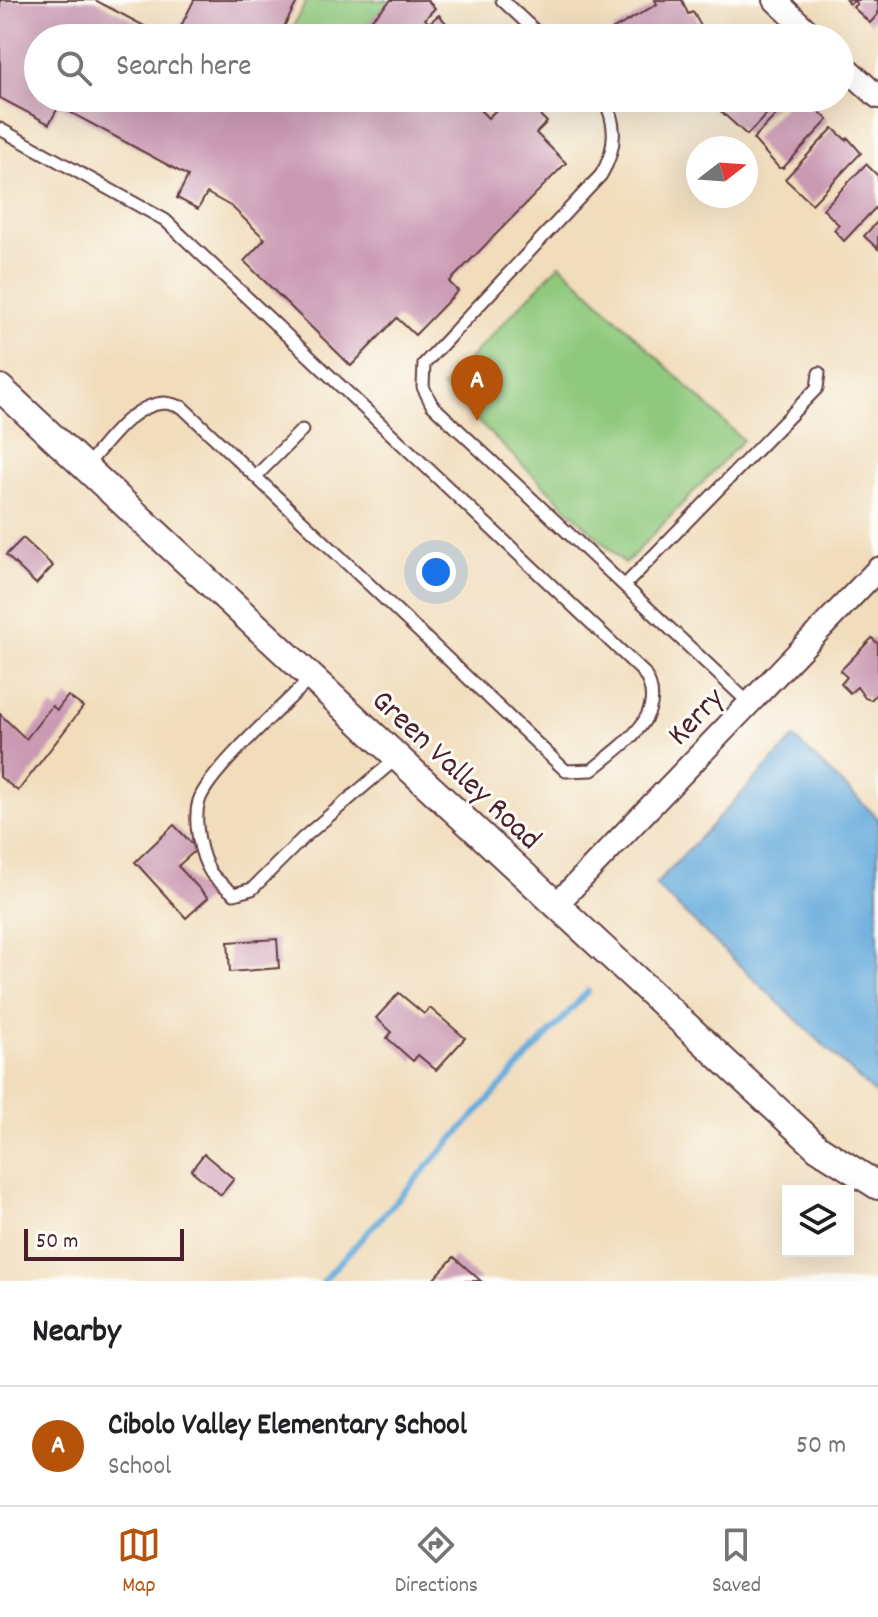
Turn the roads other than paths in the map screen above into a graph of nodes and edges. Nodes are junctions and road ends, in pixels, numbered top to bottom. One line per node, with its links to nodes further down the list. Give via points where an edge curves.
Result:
1 (502, 0): 3 (lane)
2 (775, 0): 4 (street)
3 (528, 24)
4 (800, 24)
5 (854, 75): 6 (street)
6 (878, 97)
7 (611, 112): 15 (lane, via 611,158 601,175 424,364 423,387 432,405)
8 (0, 129): 13 (lane, via 165,220 643,672 651,684 650,714 592,770 566,771)
9 (819, 373): 15 (lane, via 817,388)
10 (0, 388): 12 (street, Green Valley Road)
11 (302, 430): 13 (lane)
12 (86, 467): 13 (lane, via 133,416 165,403 182,407); 16 (street, Green Valley Road)
13 (256, 476)
14 (878, 569): 17 (street, Kerry)
15 (625, 585): 17 (lane)
16 (311, 677): 18 (street, Green Valley Road); 18 (lane, via 212,779 199,801 201,849 211,873 234,894 252,889)
17 (749, 703): 19 (street, Kerry)
18 (397, 758): 19 (street, Green Valley Road)
19 (555, 906): 20 (street, Green Valley Road, via 818,1148)
20 (878, 1186)

